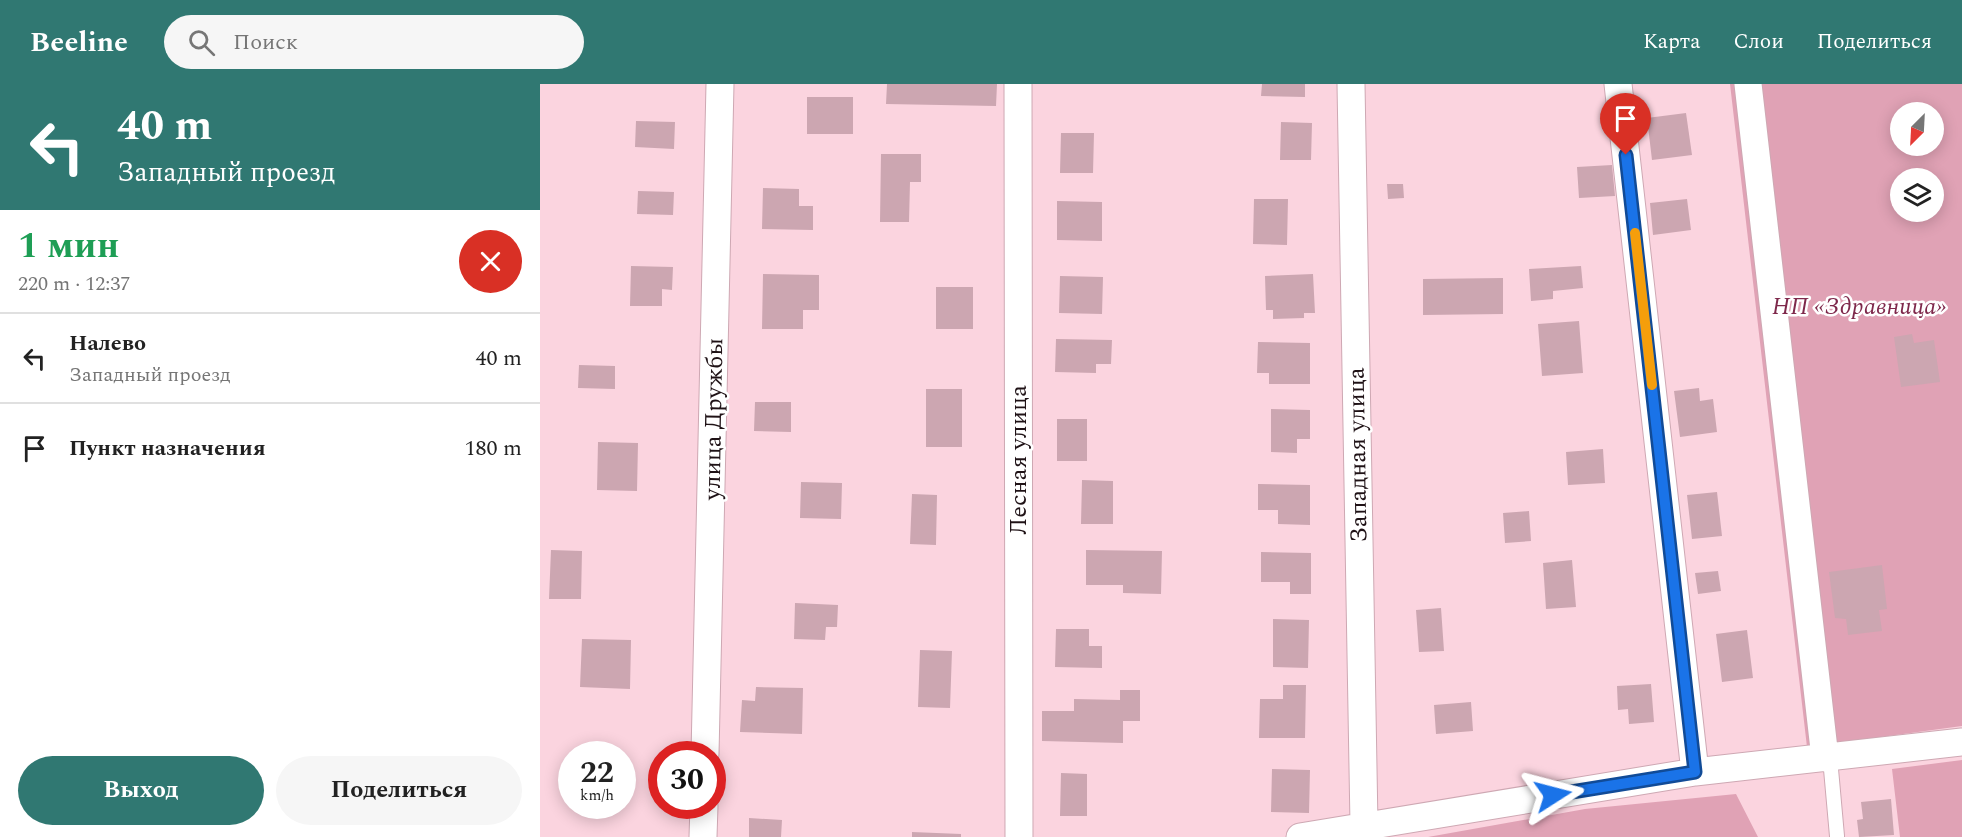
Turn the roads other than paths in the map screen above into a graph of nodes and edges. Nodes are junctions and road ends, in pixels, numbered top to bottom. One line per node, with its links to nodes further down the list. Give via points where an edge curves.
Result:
1 (720, 84): 6 (street, улица Дружбы)
2 (1018, 84): 14 (street, Лесная улица)
3 (1351, 84): 11 (street, Западная улица)
4 (1618, 84): 9 (street)
5 (1748, 84): 8 (street)
6 (705, 741)
7 (1962, 742): 8 (street)
8 (1828, 758): 9 (street); 12 (lane)
9 (1695, 772): 11 (street)
10 (704, 819): 13 (street)
11 (1364, 825): 15 (street)
12 (1837, 836)
13 (703, 837)
14 (1018, 837)
15 (1300, 837)

